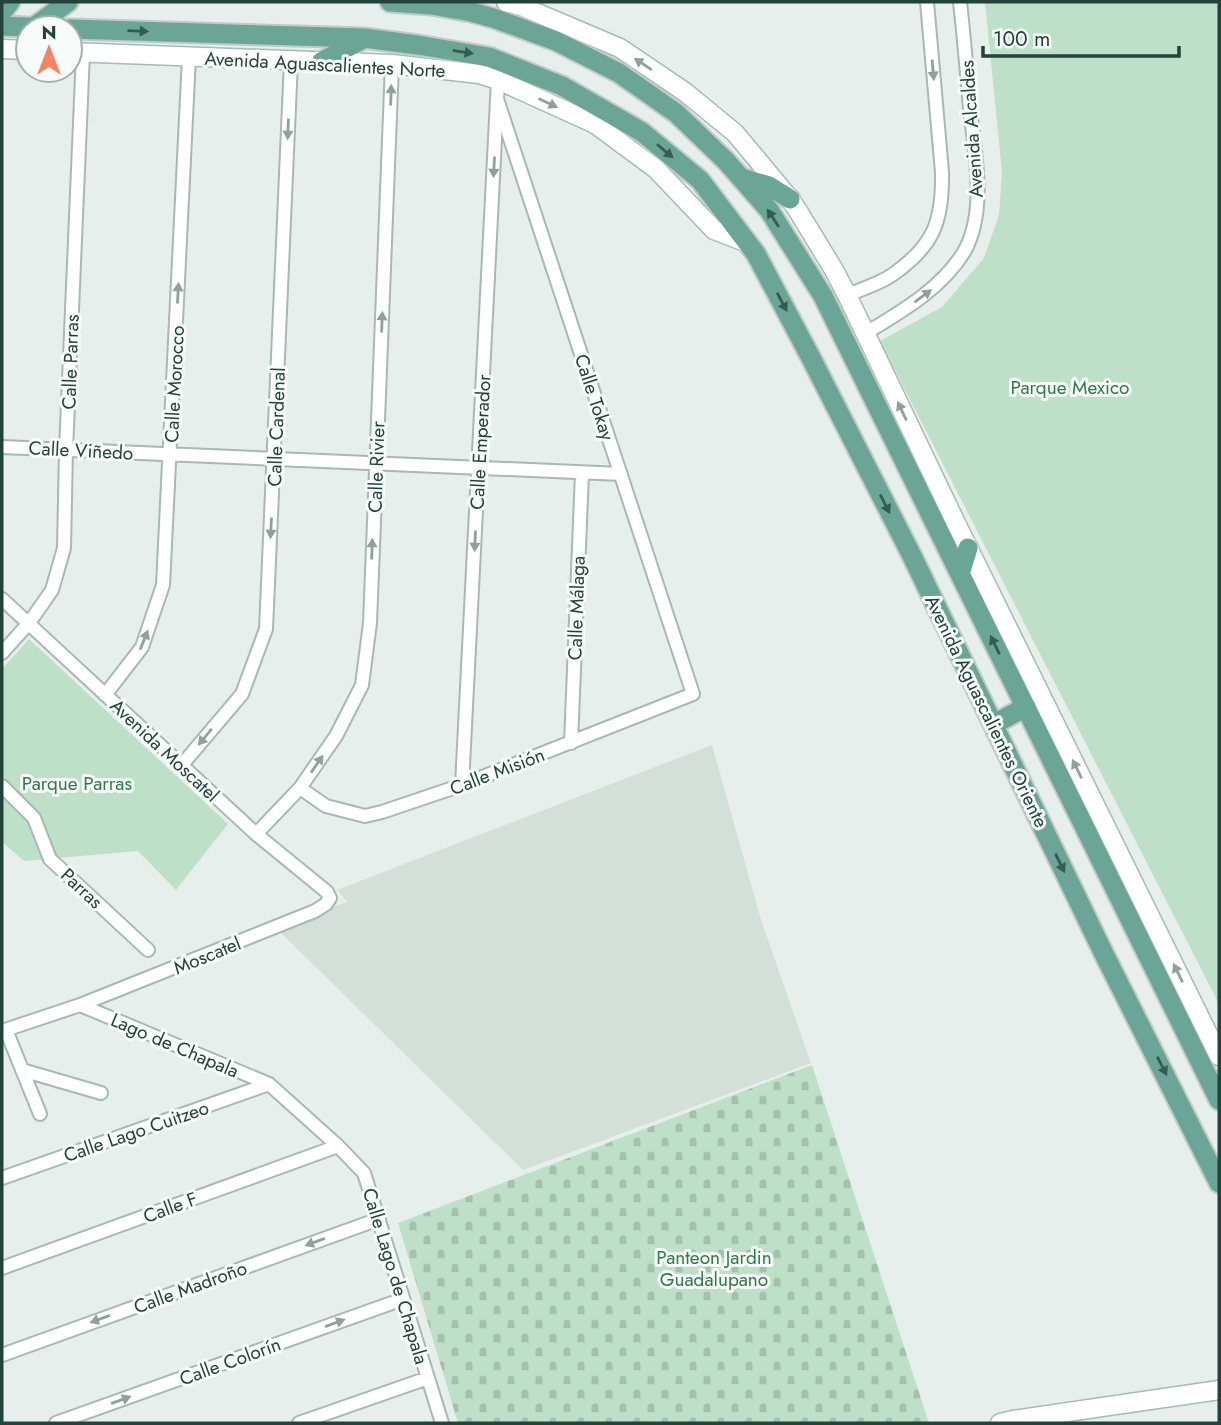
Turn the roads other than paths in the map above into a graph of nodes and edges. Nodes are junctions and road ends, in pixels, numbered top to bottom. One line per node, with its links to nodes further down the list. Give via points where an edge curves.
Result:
1 (10, 2): 8 (main road)
2 (68, 2): 9 (main road)
3 (390, 2): 7 (main road)
4 (506, 2): 21 (street, one-way to 4, via 735,133 685,92 620,48)
5 (927, 2): 23 (street, Avenida Alcaldes, one-way to 23, via 942,172 937,224 925,247 891,276)
6 (960, 2): 24 (street, Avenida Alcaldes, one-way to 6, via 938,285 972,235 977,180)
7 (470, 7): 20 (main road, via 556,41 619,73 676,113)
8 (2, 12)
9 (52, 14)
10 (84, 29): 11 (main road, Avenida Aguascalientes Norte, one-way to 11)
11 (364, 38): 15 (main road); 22 (main road, Avenida Aguascalientes Norte, one-way to 22, via 489,57 562,86 642,132 700,180)
12 (84, 53): 13 (street, Avenida Aguascalientes Norte)
13 (189, 57): 14 (street, Avenida Aguascalientes Norte); 27 (street, Calle Morocco, one-way to 13)
14 (291, 61): 15 (street, Avenida Aguascalientes Norte); 28 (street, Calle Cardenal, one-way to 28)
15 (321, 62): 16 (street, Avenida Aguascalientes Norte)
16 (393, 64): 17 (street, Avenida Aguascalientes Norte); 29 (street, Calle Rivier, one-way to 16)
17 (498, 80): 19 (street, Calle Emperador); 22 (street, Avenida Aguascalientes Norte, one-way to 22, via 595,124 656,169 714,230)
18 (75, 84): 26 (street, Calle Parras)
19 (497, 99): 30 (street, Calle Emperador, one-way to 30); 32 (street, Calle Tokay)
20 (741, 178): 21 (main road, via 769,186); 34 (main road, Avenida Aguascalientes Oriente, one-way to 20, via 823,296 769,211)
21 (790, 199): 23 (street)
22 (748, 243): 43 (main road, Avenida Aguascalientes Oriente, one-way to 43, via 815,366)
23 (847, 295): 24 (street)
24 (866, 333): 33 (street, one-way to 24)
25 (2, 447): 26 (street, Calle Viñedo)
26 (66, 450): 27 (street, Calle Viñedo); 36 (street, Calle Parras, via 64,548 52,590)
27 (171, 454): 28 (street, Calle Viñedo); 40 (street, Calle Morocco, one-way to 27, via 142,648 163,585)
28 (275, 459): 29 (street, Calle Viñedo); 45 (street, Calle Cardenal, one-way to 45, via 266,629 242,695)
29 (376, 463): 30 (street, Calle Viñedo); 48 (street, Calle Rivier, one-way to 29, via 336,736 362,685 370,623)
30 (479, 468): 31 (street, Calle Viñedo); 46 (street, Calle Emperador, one-way to 46)
31 (582, 473): 32 (street, Calle Viñedo); 44 (street, Calle Málaga)
32 (621, 474): 41 (street, Calle Tokay)
33 (968, 548): 34 (main road); 54 (street, one-way to 33)
34 (960, 574): 42 (main road, Avenida Aguascalientes Oriente, one-way to 34)
35 (2, 599): 36 (street, Avenida Moscatel)
36 (29, 623): 38 (street, Calle Parras); 40 (street, Avenida Moscatel)
37 (2, 631): 38 (street)
38 (12, 641): 39 (street, Calle Parras)
39 (2, 653)
40 (105, 695): 45 (street, Avenida Moscatel)
41 (693, 695): 44 (street, Calle Misión)
42 (1026, 707): 43 (main road); 58 (main road, Avenida Aguascalientes Oriente)
43 (994, 724): 62 (main road, Avenida Aguascalientes Oriente, one-way to 62)
44 (571, 743): 46 (street, Calle Misión)
45 (181, 766): 49 (street, Avenida Moscatel)
46 (462, 785): 48 (street, Calle Misión, via 365,816 326,806)
47 (2, 786): 51 (street, Parras, via 34,818 50,859)
48 (300, 788): 49 (street, Calle Rivier)
49 (256, 834): 50 (street, Avenida Moscatel)
50 (330, 898): 52 (street, Moscatel, via 315,911)
51 (148, 950)
52 (80, 1005): 53 (street, Moscatel); 56 (street, Lago de Chapala)
53 (4, 1031): 55 (street)
54 (1219, 1056)
55 (22, 1070): 57 (street); 59 (street)
56 (269, 1084): 60 (street, Calle Lago de Chapala); 61 (street, Calle Lago Cuitzeo)
57 (101, 1093)
58 (1219, 1100)
59 (40, 1114)
60 (338, 1146): 63 (street, Calle Lago de Chapala, via 364,1173); 64 (street, Calle F)
61 (2, 1178)
62 (1219, 1183)
63 (379, 1219): 65 (street, Calle Lago de Chapala); 66 (street, Calle Madroño, one-way to 66)
64 (2, 1268)
65 (403, 1299): 67 (street, Calle Lago de Chapala); 69 (street, Calle Colorín, one-way to 65)
66 (2, 1354)
67 (428, 1378): 70 (street); 71 (street, Calle Lago de Chapala)
68 (1219, 1390): 72 (street)
69 (56, 1423)
70 (299, 1423)
71 (442, 1423)
72 (1000, 1423)

